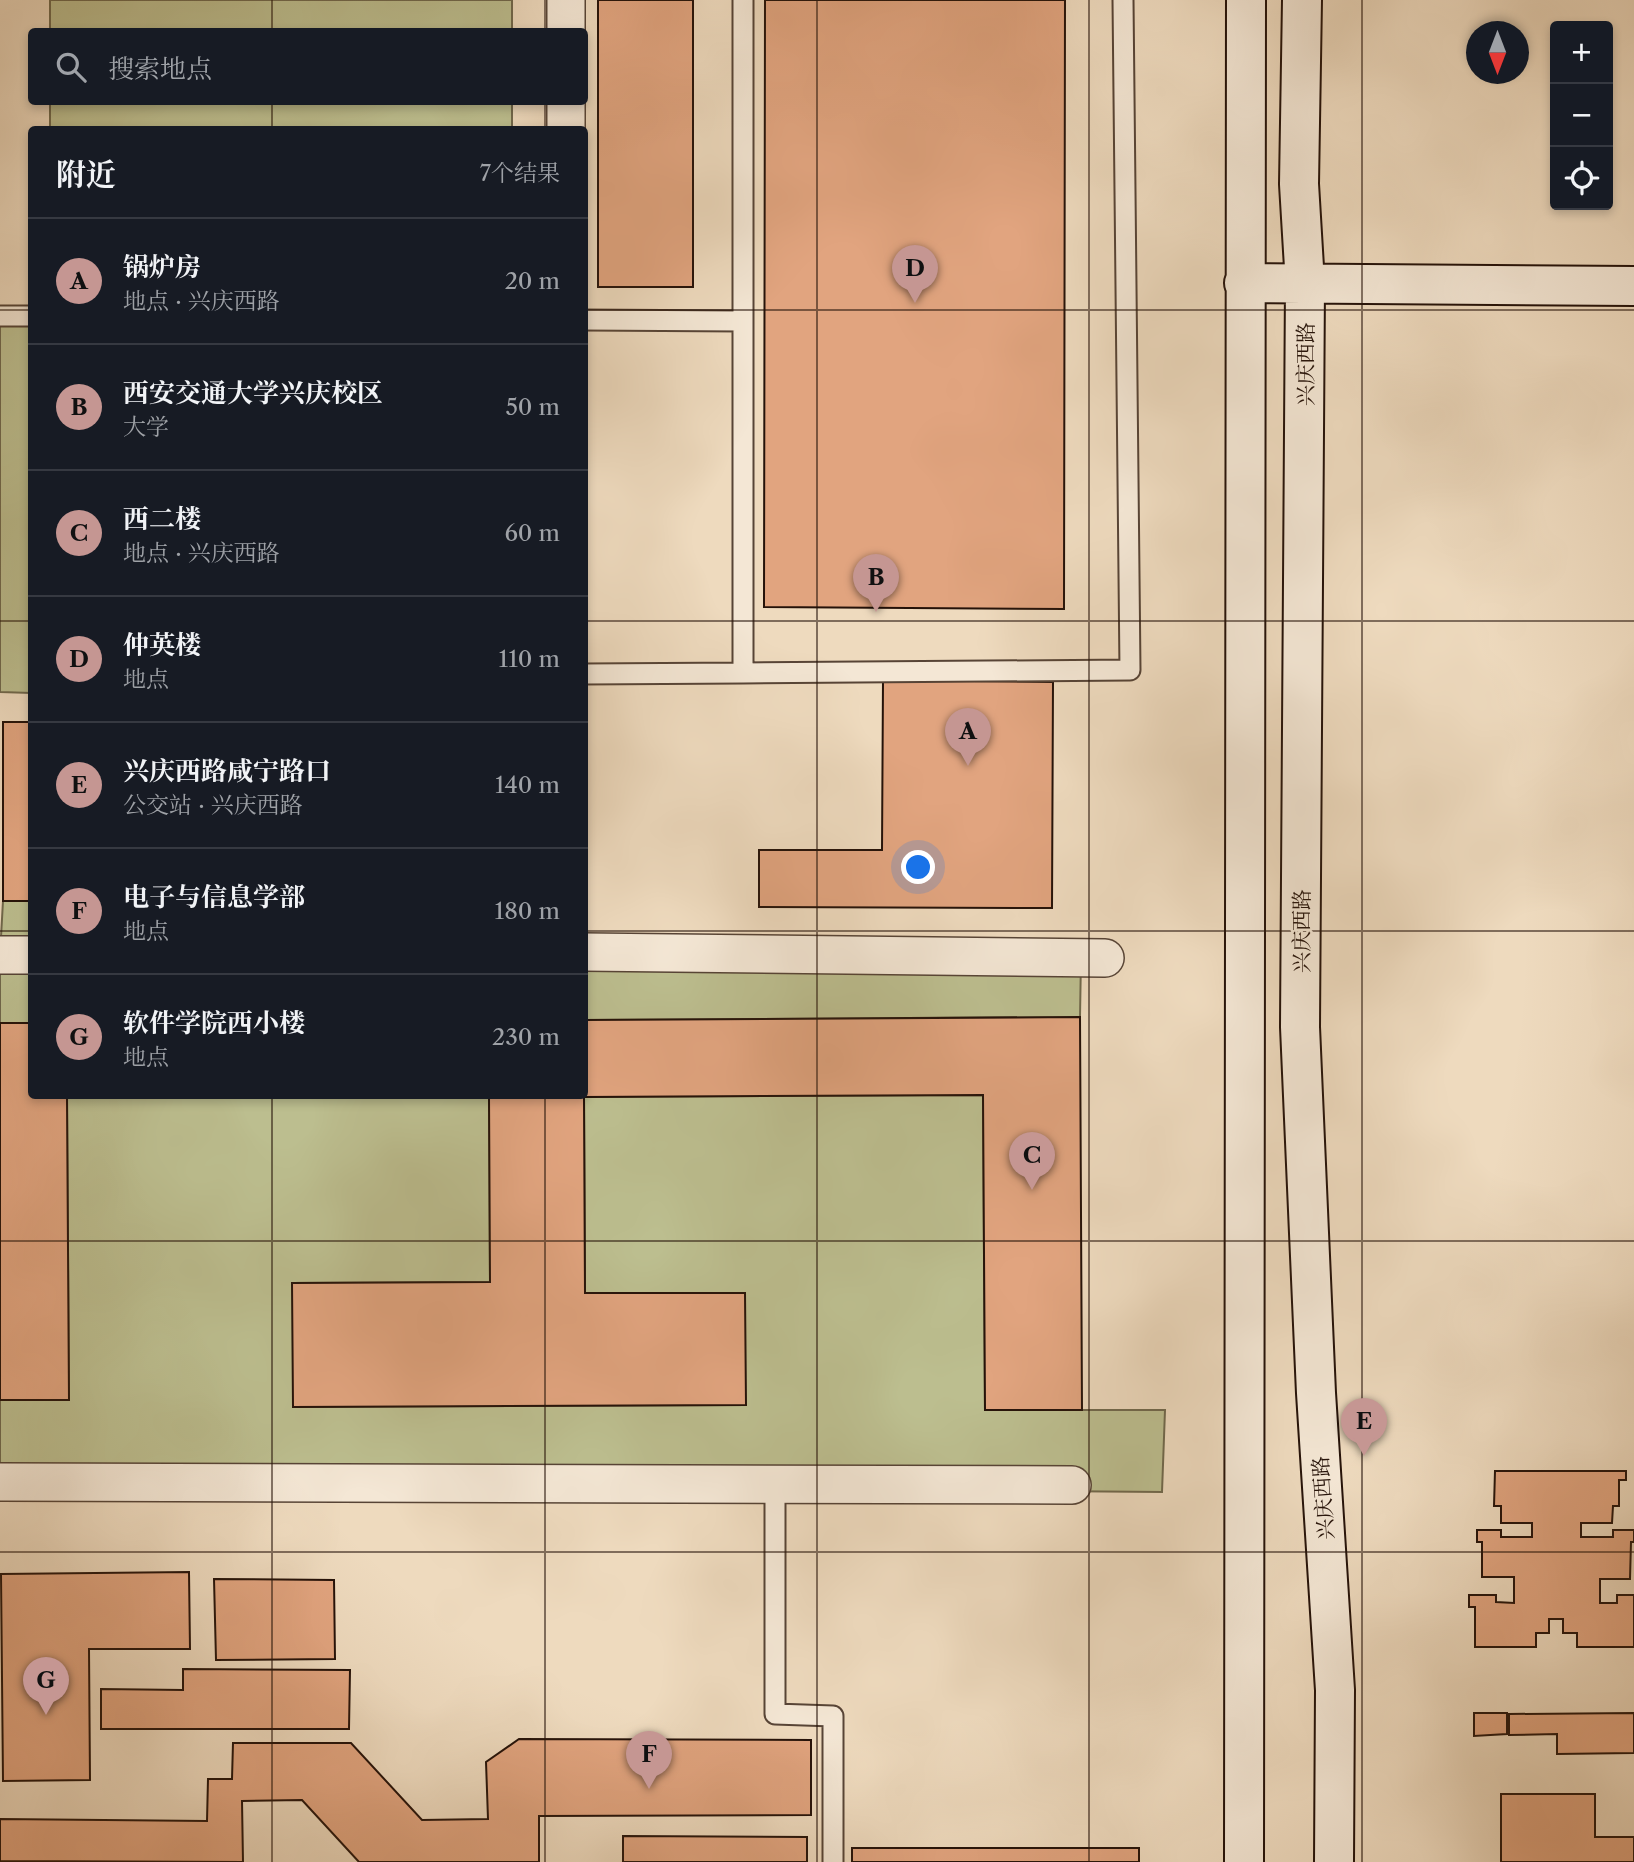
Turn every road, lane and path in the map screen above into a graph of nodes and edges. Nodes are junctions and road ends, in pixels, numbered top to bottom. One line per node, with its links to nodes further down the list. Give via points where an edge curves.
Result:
1 (566, 0): 6 (street)
2 (743, 0): 15 (lane)
3 (1123, 0): 16 (lane, via 1130,670)
4 (1246, 0): 9 (main road)
5 (1302, 0): 10 (main road, 兴庆西路, via 1299,184)
6 (566, 28)
7 (566, 105): 8 (street)
8 (566, 126)
9 (1244, 283): 10 (main road); 26 (main road)
10 (1305, 284): 11 (main road); 27 (main road, 兴庆西路, via 1300,1027 1335,1690)
11 (1634, 286)
12 (0, 316): 13 (lane)
13 (28, 316)
14 (588, 320): 15 (lane)
15 (741, 321): 16 (lane)
16 (743, 673): 17 (lane)
17 (588, 674)
18 (588, 953): 21 (street)
19 (0, 954): 20 (street)
20 (28, 954)
21 (1105, 958)
22 (0, 1482): 23 (street)
23 (775, 1483): 24 (street); 25 (lane, via 775,1714 833,1716)
24 (1072, 1485)
25 (833, 1862)
26 (1244, 1862)
27 (1334, 1862)

